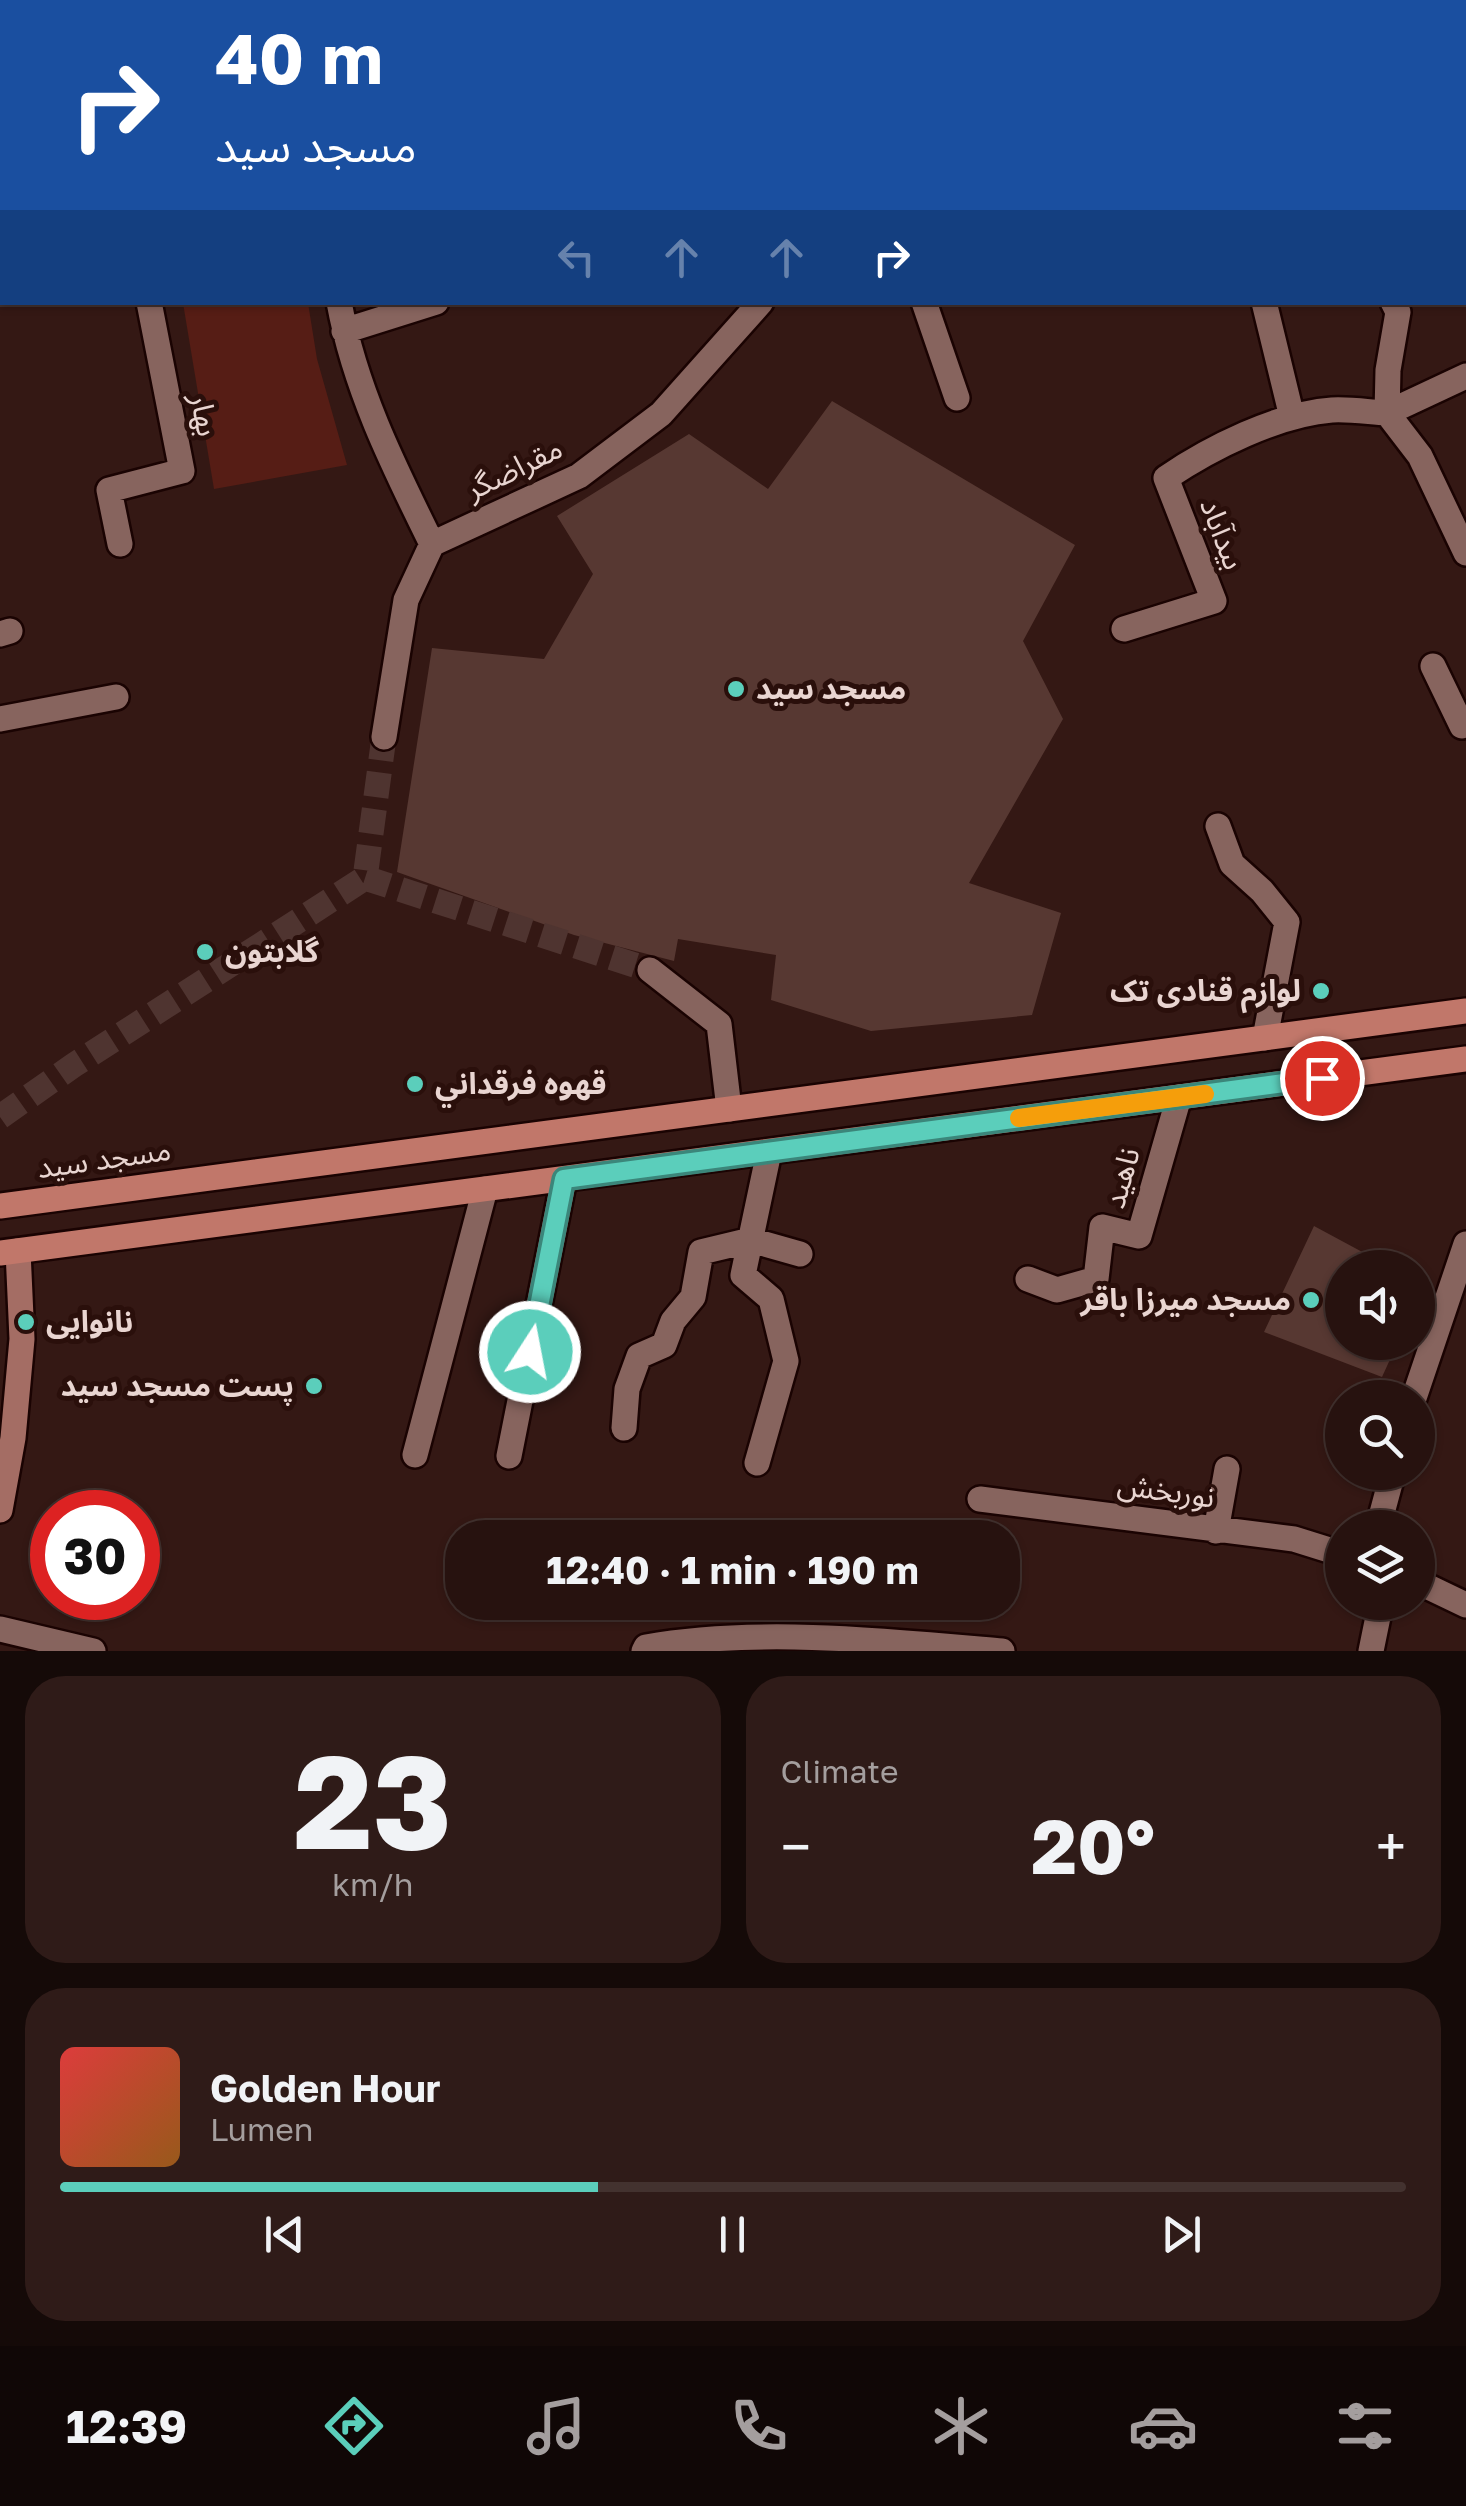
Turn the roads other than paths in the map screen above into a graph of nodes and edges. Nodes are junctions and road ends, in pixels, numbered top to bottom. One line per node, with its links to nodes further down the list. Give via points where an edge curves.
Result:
1 (150, 305): 13 (street, بهار, via 182,471 109,490)
2 (340, 305): 8 (street)
3 (426, 305): 8 (street)
4 (758, 305): 14 (street, مقراضگر, via 662,414 579,476)
5 (925, 305): 10 (street)
6 (1265, 305): 12 (street)
7 (1394, 305): 11 (street)
8 (344, 331): 14 (street, via 378,432)
9 (1466, 376): 11 (street)
10 (957, 398)
11 (1387, 413): 12 (street, بیدآباد, via 1332,410); 15 (street, via 1420,456)
12 (1292, 418): 16 (street, بیدآباد, via 1202,454 1166,478 1214,601)
13 (120, 544)
14 (432, 544): 21 (street, via 406,600)
15 (1466, 553)
16 (1124, 628)
17 (1433, 666): 20 (street)
18 (116, 696): 19 (street)
19 (0, 719)
20 (1466, 724)
21 (384, 737)
22 (1218, 826): 25 (street, via 1232,864 1287,922)
23 (650, 970): 28 (street, via 719,1024)
24 (1466, 1011): 25 (main road, مسجد سید)
25 (1265, 1038): 28 (main road, مسجد سید)
26 (1466, 1059): 27 (main road)
27 (1179, 1098): 29 (main road); 39 (street, ناهید, via 1140,1236 1102,1228 1096,1279 1057,1290)
28 (729, 1109): 30 (main road, مسجد سید)
29 (768, 1152): 31 (main road); 35 (street)
30 (393, 1154): 33 (main road); 34 (main road, مسجد سید)
31 (564, 1179): 32 (main road); 43 (street)
32 (485, 1189): 33 (main road); 42 (street)
33 (402, 1200): 37 (main road)
34 (0, 1206)
35 (751, 1240): 38 (street); 41 (street, via 700,1252 693,1297 664,1345 639,1356 627,1389); 44 (street, via 744,1275 771,1300 786,1361)
36 (1466, 1244): 40 (street)
37 (9, 1252): 47 (street, via 22,1339)
38 (800, 1254)
39 (1028, 1279)
40 (1420, 1380)
41 (624, 1428)
42 (416, 1455)
43 (509, 1456)
44 (757, 1462)
45 (1227, 1469): 48 (street)
46 (980, 1499): 48 (street, نوربخش)
47 (0, 1510)
48 (1216, 1531): 49 (street, نوربخش)
49 (1325, 1549)
50 (1435, 1590): 51 (street)
51 (1466, 1605)
52 (1377, 1620): 57 (street)
53 (0, 1629): 54 (street)
54 (93, 1651)
55 (644, 1651): 56 (street, via 734,1638)
56 (1002, 1651)
57 (1371, 1651)

